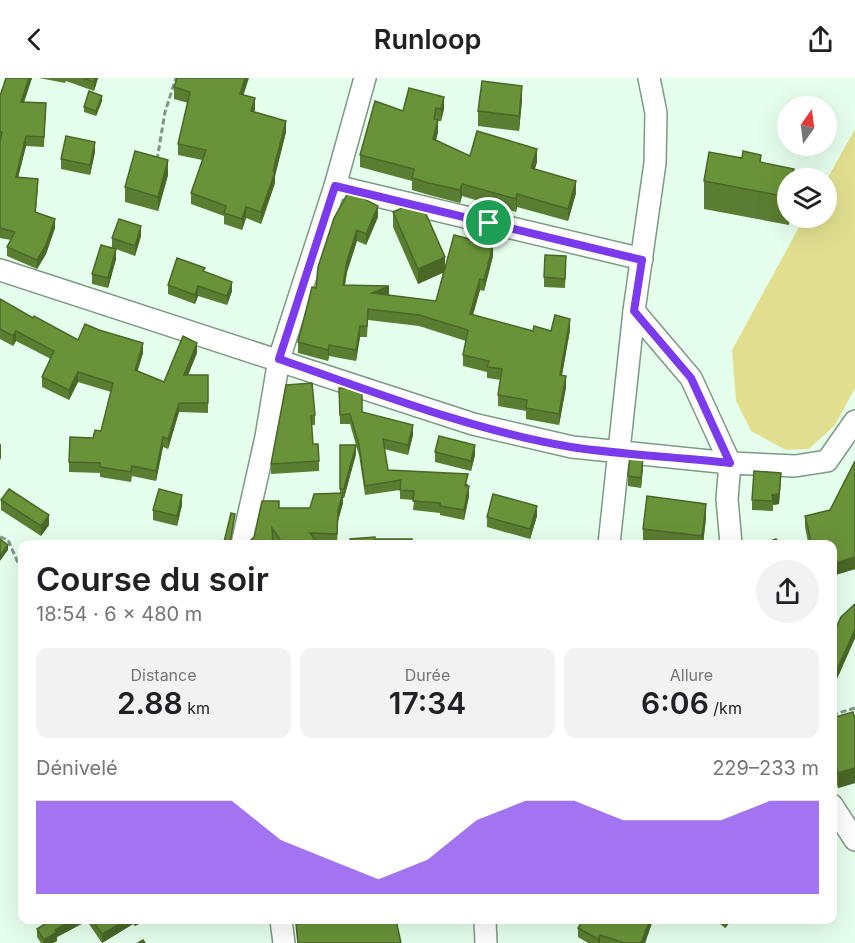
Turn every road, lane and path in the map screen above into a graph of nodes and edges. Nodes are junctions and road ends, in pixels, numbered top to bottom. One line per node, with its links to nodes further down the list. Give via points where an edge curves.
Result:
1 (176, 78): 4 (path, via 165,112)
2 (365, 78): 5 (street)
3 (649, 78): 6 (street, via 656,113 655,163)
4 (157, 162)
5 (335, 186): 6 (street); 9 (street)
6 (642, 260): 8 (street)
7 (0, 270): 9 (street)
8 (634, 311): 11 (street); 12 (street, via 691,378)
9 (279, 359): 11 (street, via 473,424 572,447); 14 (street)
10 (855, 421): 12 (street, via 827,461 795,466)
11 (618, 452): 12 (street); 15 (street)
12 (730, 463): 16 (street, via 727,499)
13 (0, 537): 17 (path, via 8,540)
14 (243, 540)
15 (609, 540)
16 (731, 540)
17 (18, 563)
18 (855, 708): 19 (path)
19 (837, 713)
20 (837, 813): 21 (street)
21 (855, 840)
22 (282, 924): 24 (street)
23 (485, 924): 25 (street)
24 (284, 943)
25 (486, 943)

